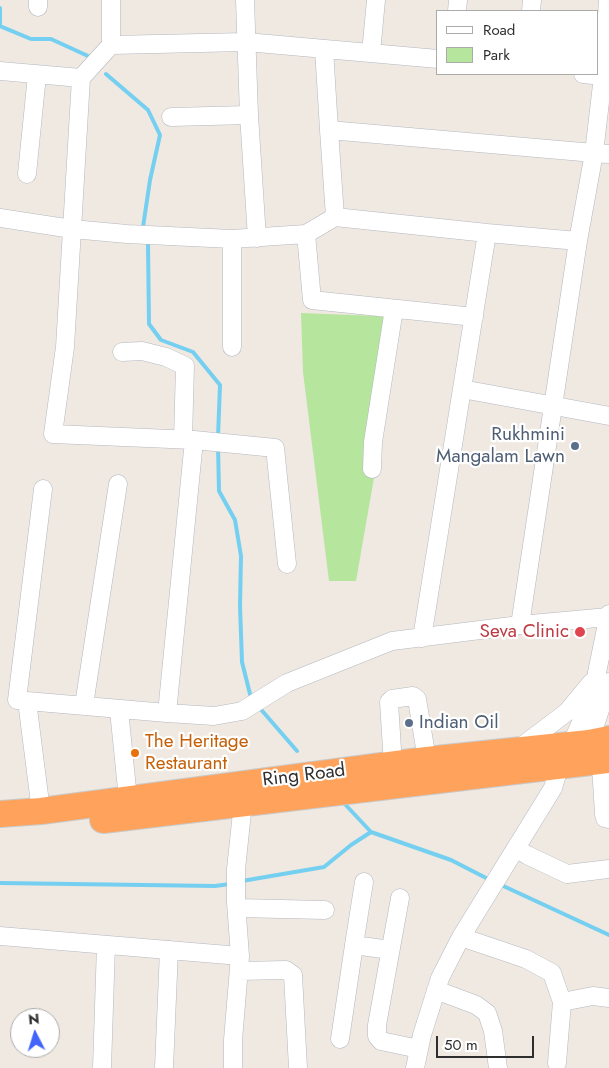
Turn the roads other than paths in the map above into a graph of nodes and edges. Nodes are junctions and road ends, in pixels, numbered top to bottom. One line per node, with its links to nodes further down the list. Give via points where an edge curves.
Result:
1 (111, 0): 6 (street)
2 (245, 0): 5 (street)
3 (376, 0): 8 (street)
4 (608, 0): 13 (street)
5 (246, 42): 6 (street); 7 (street); 15 (street)
6 (111, 46): 14 (street)
7 (324, 49): 8 (street); 17 (street)
8 (371, 53): 9 (street)
9 (436, 59)
10 (0, 71): 11 (street)
11 (37, 75): 14 (street); 19 (street)
12 (592, 75): 13 (street)
13 (602, 76): 18 (street)
14 (81, 78): 22 (street)
15 (249, 115): 16 (street); 25 (street)
16 (171, 116)
17 (329, 130): 18 (street); 21 (street)
18 (601, 154): 27 (street)
19 (27, 174)
20 (0, 218): 22 (street)
21 (335, 218): 23 (street); 24 (street)
22 (72, 229): 26 (street); 35 (street, via 65,346 53,434)
23 (487, 233): 27 (street); 29 (street)
24 (306, 234): 25 (street); 28 (street, via 312,300)
25 (257, 238): 26 (street)
26 (232, 239): 30 (street)
27 (578, 241): 33 (street)
28 (394, 309): 29 (street); 36 (street, via 372,442)
29 (474, 317): 32 (street)
30 (232, 347)
31 (122, 352): 35 (street, via 142,351 185,366)
32 (462, 389): 33 (street); 42 (street)
33 (553, 406): 34 (street); 41 (street)
34 (609, 416)
35 (188, 439): 39 (street, via 275,448); 47 (street)
36 (372, 469)
37 (118, 484): 45 (street)
38 (43, 490): 44 (street, via 17,700)
39 (287, 564)
40 (609, 616): 41 (street); 43 (street)
41 (520, 625): 42 (street)
42 (422, 638): 47 (street, via 392,641 286,683 242,712 219,716)
43 (602, 680): 48 (street); 49 (street, via 583,718)
44 (27, 701): 45 (street); 54 (street)
45 (84, 705): 46 (street)
46 (119, 710): 47 (street); 52 (street)
47 (167, 714)
48 (516, 751): 49 (highway, Ring Road); 50 (highway, Ring Road)
49 (586, 757): 53 (highway, Ring Road); 56 (street, via 604,814); 58 (street)
50 (428, 760): 51 (highway, Ring Road); 51 (street, via 417,699 413,696 392,699 389,702)
51 (393, 765): 52 (highway, Ring Road)
52 (128, 799): 54 (highway, Ring Road)
53 (243, 803): 57 (highway, Ring Road); 62 (street)
54 (41, 811): 55 (highway, Ring Road)
55 (0, 814)
56 (609, 819)
57 (0, 832)
58 (516, 848): 59 (street, via 567,874); 65 (street)
59 (609, 869)
60 (364, 882): 67 (street)
61 (400, 898): 69 (street)
62 (236, 905): 63 (street); 70 (street)
63 (325, 910)
64 (0, 936): 66 (street)
65 (461, 937): 71 (street); 73 (street, via 526,959 552,973)
66 (106, 945): 68 (street); 77 (street)
67 (354, 945): 69 (street); 74 (street)
68 (169, 950): 70 (street); 78 (street)
69 (390, 950): 75 (street, via 377,1036 382,1041)
70 (240, 963): 79 (street); 80 (street, via 286,970 293,975)
71 (436, 990): 75 (street); 82 (street, via 476,1005 487,1013)
72 (609, 998): 73 (street, via 593,996)
73 (562, 1002): 76 (street)
74 (340, 1039)
75 (419, 1049): 81 (street)
76 (557, 1063)
77 (102, 1068)
78 (164, 1068)
79 (233, 1068)
80 (298, 1068)
81 (415, 1068)
82 (498, 1068)

